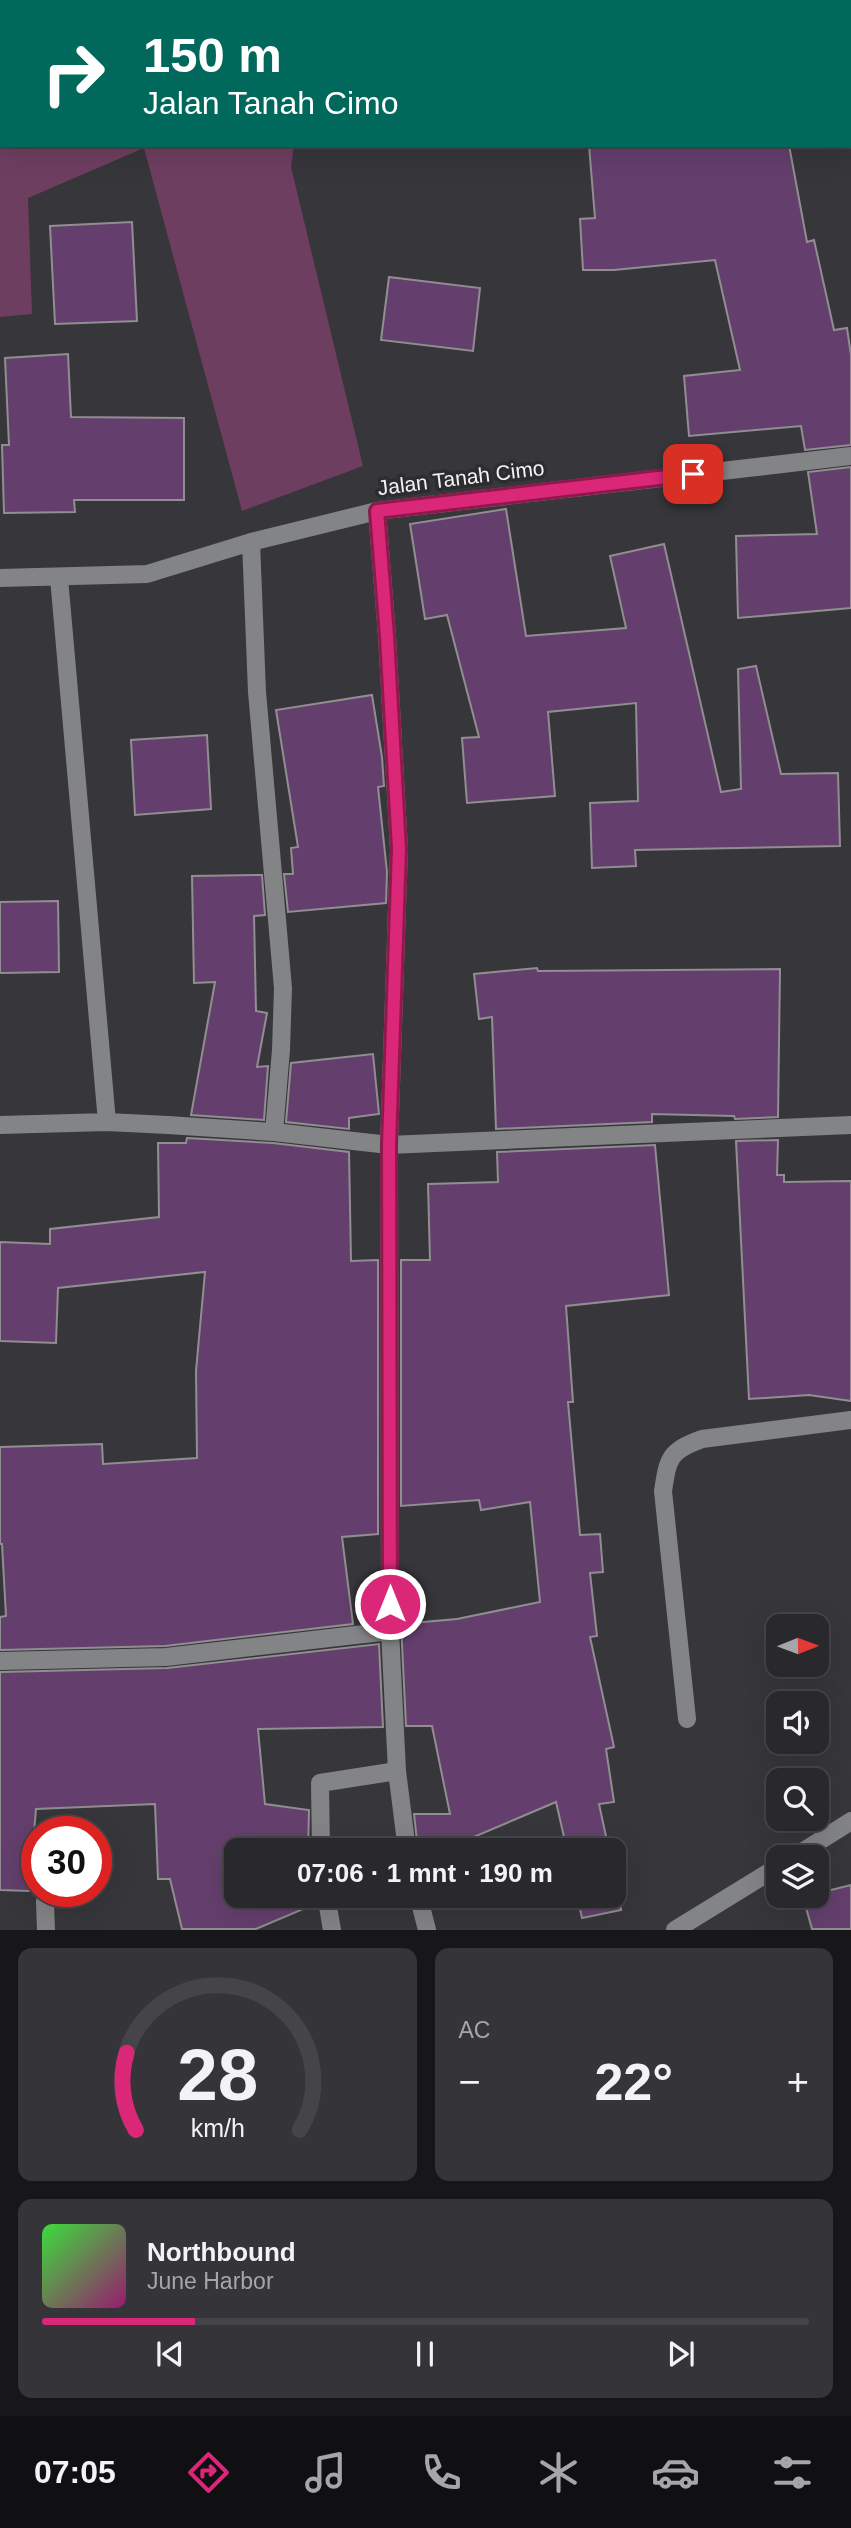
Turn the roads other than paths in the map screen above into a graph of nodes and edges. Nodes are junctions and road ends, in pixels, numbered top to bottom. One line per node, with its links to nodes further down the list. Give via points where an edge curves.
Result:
1 (851, 456): 2 (street, Jalan Tanah Cimo)
2 (377, 511): 3 (street, Jalan Tanah Cimo); 10 (street, via 399,849)
3 (251, 542): 5 (street, Jalan Tanah Cimo, via 148,574); 9 (street, via 257,692 283,988)
4 (0, 578): 5 (street, Jalan Tanah Cimo)
5 (59, 578): 6 (street)
6 (107, 1122): 7 (street); 9 (street)
7 (0, 1125)
8 (851, 1125): 10 (street)
9 (274, 1132): 10 (street)
10 (389, 1145): 12 (street)
11 (851, 1420): 14 (street, via 702,1439 680,1447 667,1464 663,1492)
12 (390, 1631): 13 (street, via 166,1657); 15 (street)
13 (0, 1661)
14 (687, 1719)
15 (397, 1771): 17 (street, via 320,1783); 18 (street)
16 (851, 1822): 19 (street)
17 (321, 1838)
18 (405, 1838)
19 (814, 1845)
20 (766, 1874): 27 (street)
21 (45, 1907): 24 (street)
22 (328, 1908): 25 (street)
23 (422, 1908): 26 (street)
24 (46, 1930)
25 (332, 1930)
26 (428, 1930)
27 (675, 1930)

